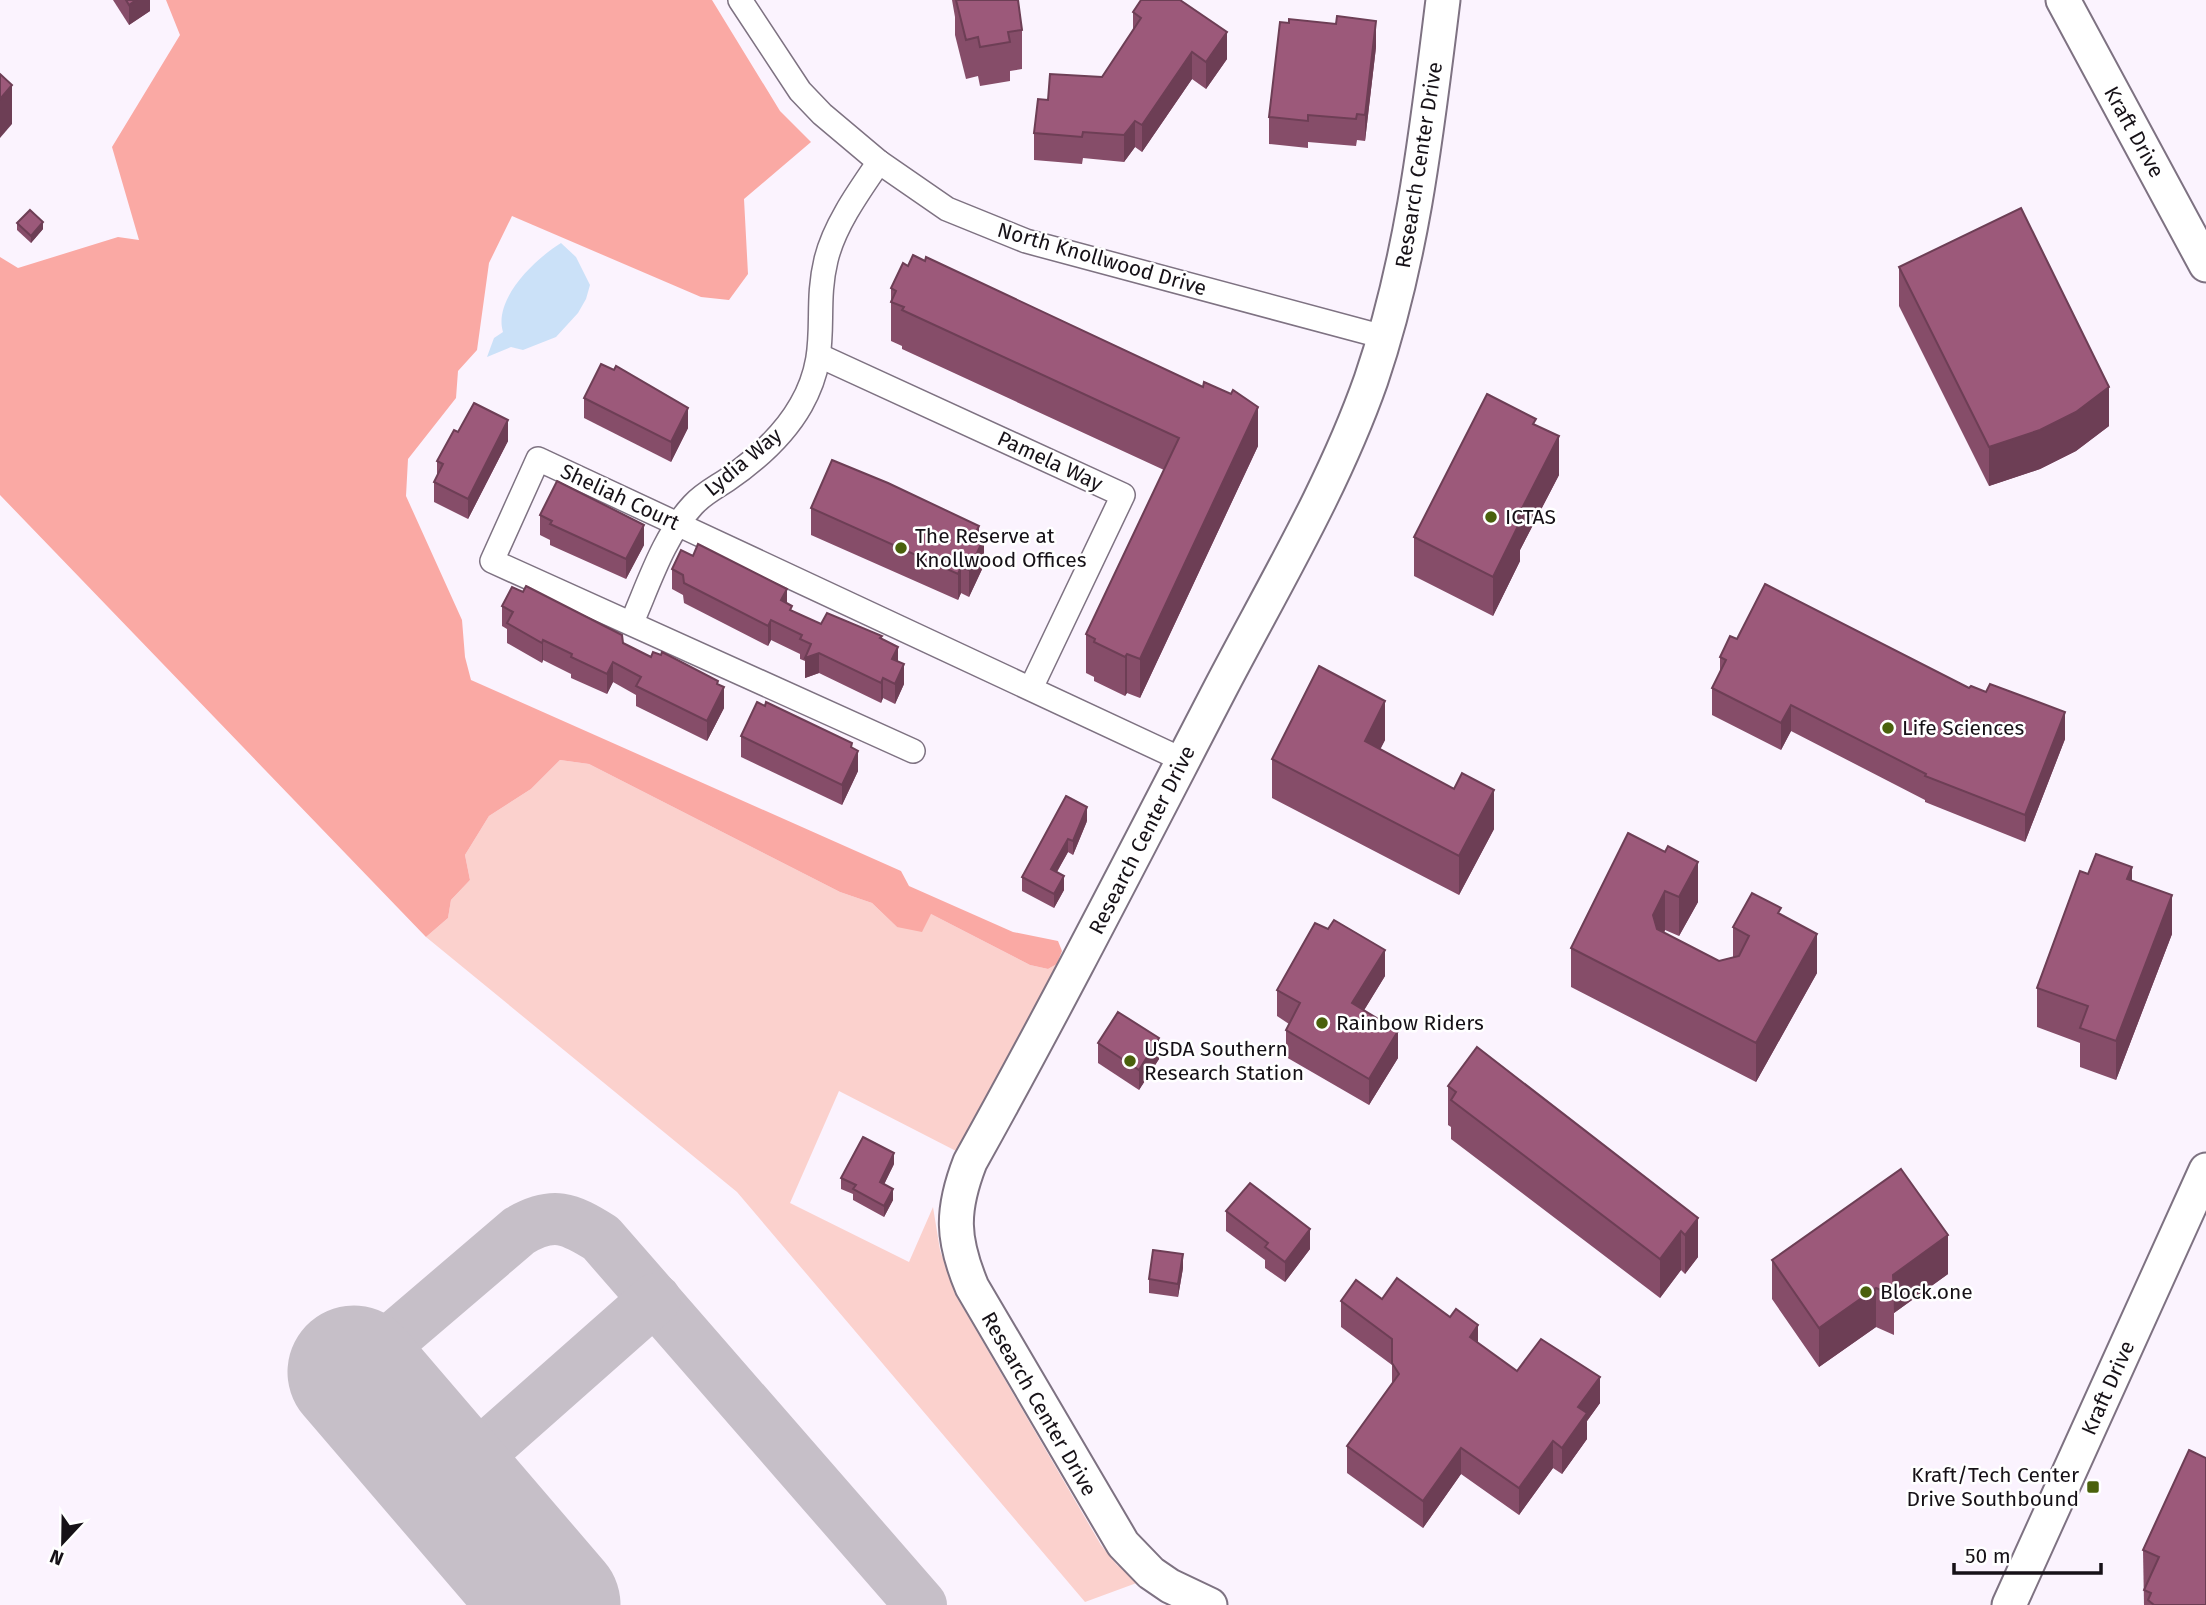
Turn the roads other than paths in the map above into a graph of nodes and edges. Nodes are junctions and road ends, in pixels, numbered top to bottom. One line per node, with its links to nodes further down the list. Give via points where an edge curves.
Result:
1 (740, 0): 4 (street, North Knollwood Drive, via 800,91)
2 (1443, 0): 6 (main road, Research Center Drive, via 1415,214)
3 (2063, 0): 5 (main road, Kraft Drive)
4 (879, 162): 6 (street, North Knollwood Drive, via 939,204 1008,236); 7 (street, Lydia Way, via 826,258)
5 (2206, 265)
6 (1384, 337): 12 (main road, Research Center Drive, via 1357,416 1329,475)
7 (820, 356): 8 (street, Lydia Way, via 802,404 783,431 693,505); 10 (street, Pamela Way, via 1123,495)
8 (678, 524): 9 (street, Lydia Way); 9 (street, Sheliah Court, via 538,459 492,561); 10 (street, Sheliah Court)
9 (632, 622): 11 (street, Sheliah Court)
10 (1031, 688): 12 (street, Sheliah Court)
11 (912, 751)
12 (1183, 760): 14 (main road, Research Center Drive, via 970,1162 961,1185 955,1231 961,1261 982,1306 1116,1535 1151,1573)
13 (2206, 1170): 15 (main road, Kraft Drive)
14 (1210, 1605)
15 (2008, 1605)

